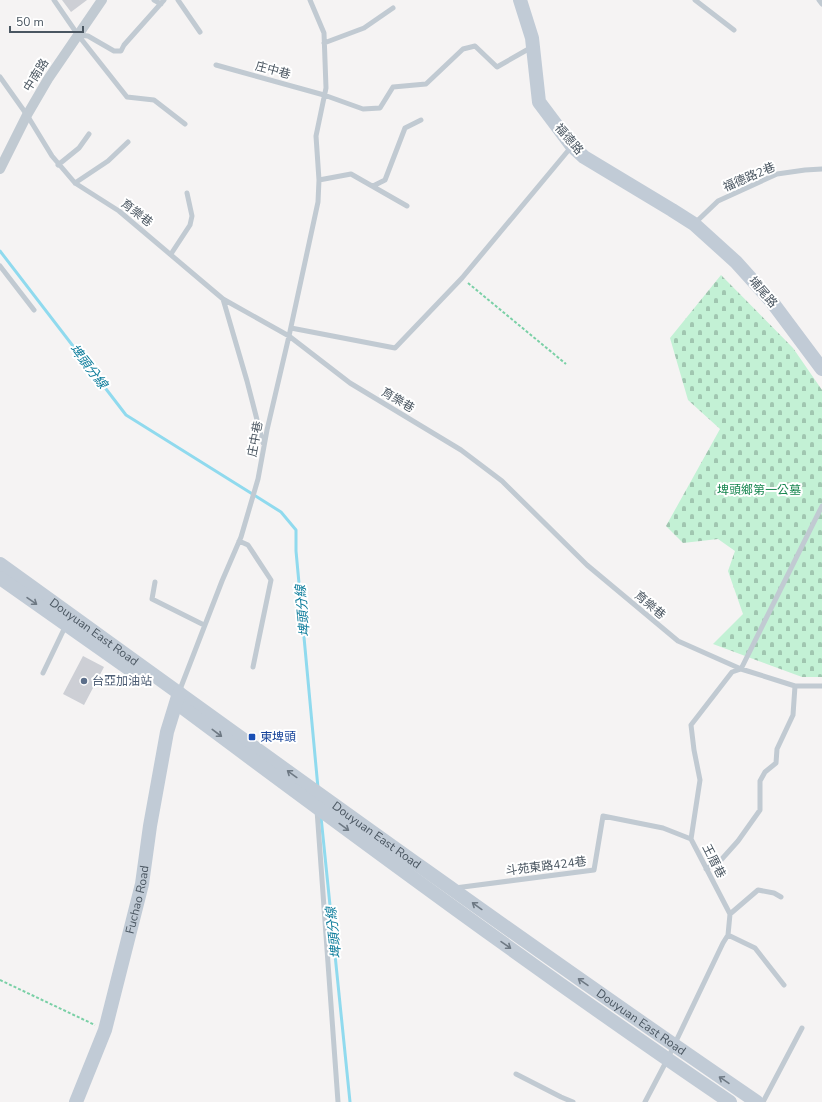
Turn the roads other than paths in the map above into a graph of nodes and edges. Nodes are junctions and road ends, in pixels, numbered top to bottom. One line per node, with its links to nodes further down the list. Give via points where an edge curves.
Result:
1 (54, 0): 14 (lane)
2 (102, 0): 14 (street, 中南路)
3 (154, 0): 9 (lane)
4 (178, 0): 13 (lane)
5 (310, 0): 15 (lane, 庄中巷, via 324,33)
6 (520, 0): 16 (main road, 福德路)
7 (695, 0): 12 (lane)
8 (819, 0): 10 (lane)
9 (162, 2): 14 (lane, via 121,51 114,51 88,36)
10 (822, 4)
11 (393, 8): 15 (lane, via 364,28)
12 (734, 30)
13 (200, 32)
14 (78, 35): 20 (street, 中南路, via 48,78); 22 (lane, via 127,97 154,100)
15 (324, 43): 19 (lane, 庄中巷)
16 (533, 46): 19 (lane, via 497,67 475,46 463,49 426,84 393,87 380,108 363,109); 25 (main road, 福德路, via 539,102)
17 (216, 65): 19 (lane, 庄中巷)
18 (0, 77): 20 (lane, 育樂巷)
19 (324, 95): 29 (lane, 庄中巷, via 316,136)
20 (27, 115): 26 (lane, 育樂巷); 27 (street, 中南路)
21 (421, 120): 31 (lane, via 404,128 385,180)
22 (185, 124)
23 (89, 134): 26 (lane, via 79,148)
24 (128, 142): 30 (lane, via 108,161)
25 (572, 146): 34 (main road, 福德路, via 584,157); 39 (lane, via 462,278 395,348)
26 (58, 165): 30 (lane, 育樂巷)
27 (0, 169)
28 (822, 169): 34 (lane, 福德路2巷, via 777,174 718,201)
29 (319, 180): 31 (lane, via 351,174); 39 (lane, 庄中巷, via 318,202)
30 (75, 183): 35 (lane, 育樂巷, via 119,211)
31 (373, 186): 33 (lane)
32 (187, 193): 35 (lane, via 192,216 190,225)
33 (407, 206)
34 (694, 224): 41 (main road, 埔尾路, via 736,262 772,302)
35 (171, 254): 37 (lane, 育樂巷)
36 (0, 266): 38 (lane)
37 (223, 299): 40 (lane, 育樂巷); 42 (lane)
38 (34, 310)
39 (291, 328): 40 (lane, 庄中巷)
40 (289, 336): 42 (lane, 庄中巷); 52 (lane, 育樂巷, via 350,383 461,450 502,481 586,565 678,642)
41 (822, 369)
42 (264, 446): 44 (lane, 庄中巷, via 258,479)
43 (822, 506): 52 (lane)
44 (239, 541): 49 (lane, 庄中巷); 51 (lane, via 248,545 271,580)
45 (0, 564): 50 (main road, Douyuan East Road)
46 (0, 578): 48 (main road, Douyuan East Road, one-way to 48)
47 (155, 582): 49 (lane, via 152,599)
48 (66, 625): 50 (main road, Douyuan East Road); 53 (lane)
49 (204, 626): 56 (lane, 庄中巷)
50 (81, 629): 56 (main road, Douyuan East Road)
51 (252, 667)
52 (741, 669): 54 (lane, 育樂巷); 59 (lane, 王厝巷, via 732,672 691,725 700,780)
53 (43, 673)
54 (795, 686): 55 (lane, 育樂巷); 60 (lane, via 793,715 778,749 776,763 765,772 760,781 760,810 721,860)
55 (822, 686)
56 (177, 697): 57 (main road, Douyuan East Road, one-way to 56); 58 (main road, Douyuan East Road, one-way to 58); 70 (main road, Fuchao Road, via 167,732 142,884 105,1030)
57 (314, 790): 58 (lane); 61 (main road, Douyuan East Road)
58 (317, 807): 68 (main road, Douyuan East Road, one-way to 68, via 471,921); 71 (lane)
59 (691, 839): 60 (lane, 王厝巷); 61 (lane, 斗苑東路424巷, via 663,828 603,816 594,870)
60 (706, 869): 63 (lane, 王厝巷)
61 (452, 888): 67 (main road, Douyuan East Road, one-way to 61)
62 (781, 897): 63 (lane, via 774,892 758,890)
63 (730, 914): 64 (lane)
64 (728, 935): 65 (lane, via 755,948); 67 (lane)
65 (784, 985)
66 (802, 1028): 76 (lane)
67 (673, 1045): 68 (lane); 75 (main road, Douyuan East Road, one-way to 67)
68 (667, 1060): 73 (lane); 74 (main road, Douyuan East Road)
69 (516, 1074): 72 (lane)
70 (76, 1102)
71 (338, 1102)
72 (573, 1102)
73 (645, 1102)
74 (730, 1102)
75 (757, 1102)
76 (763, 1102)

